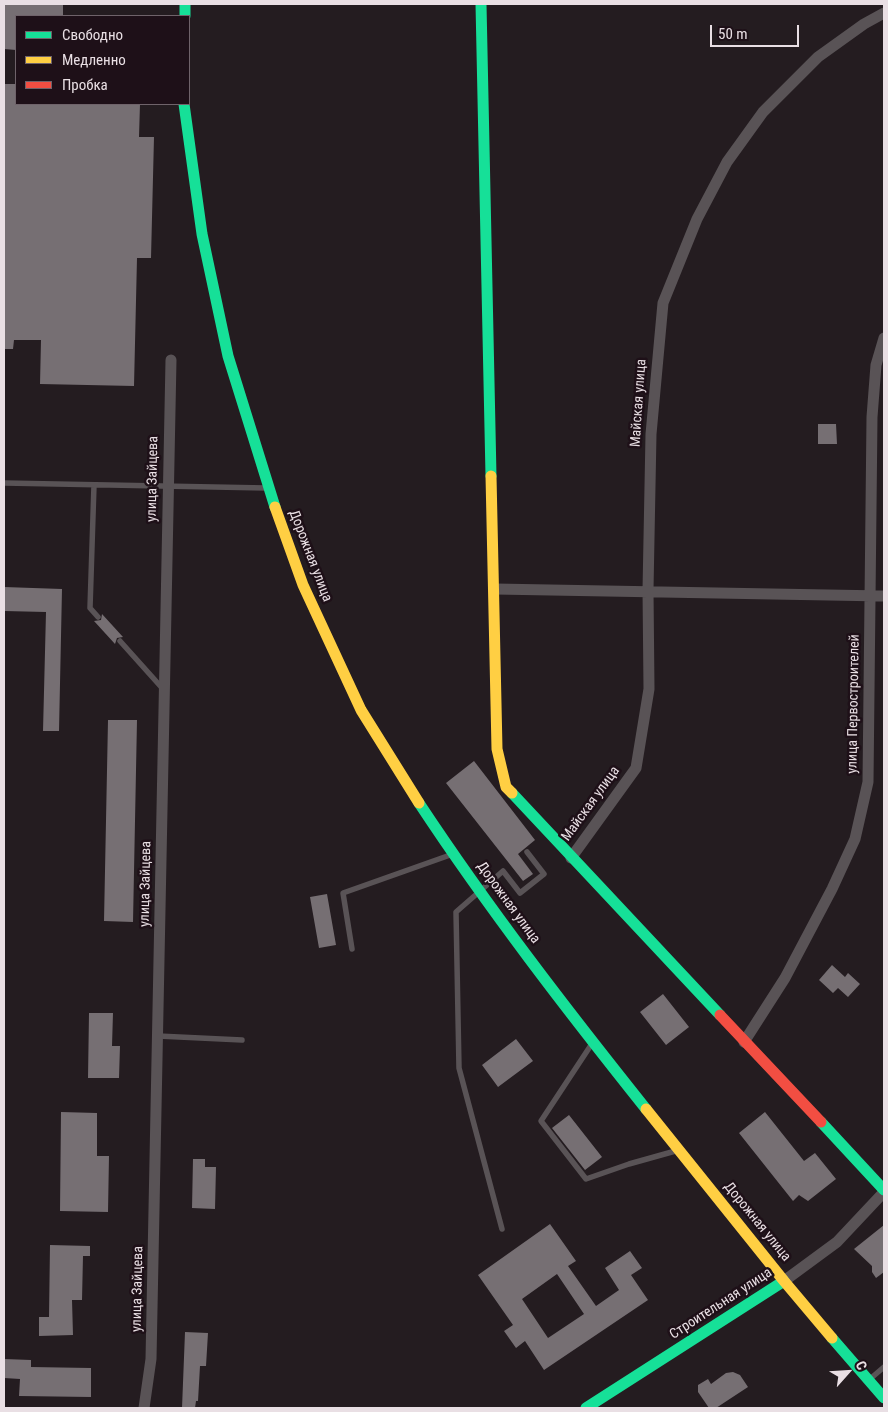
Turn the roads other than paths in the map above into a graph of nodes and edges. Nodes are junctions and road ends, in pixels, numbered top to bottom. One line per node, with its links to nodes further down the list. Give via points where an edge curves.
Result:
1 (481, 4): 10 (street)
2 (884, 13): 11 (street, Майская улица, via 818,57 763,112 727,162 698,219 663,303 651,434)
3 (184, 105): 9 (street, Дорожная улица, via 202,234 228,356)
4 (884, 338): 12 (street, улица Первостроителей, via 876,365 872,417)
5 (171, 360): 8 (street, улица Зайцева)
6 (4, 483): 7 (lane)
7 (94, 485): 8 (lane); 14 (lane, via 90,608)
8 (168, 487): 9 (lane); 16 (street, улица Зайцева)
9 (268, 488): 18 (street, Дорожная улица, via 303,584 361,710)
10 (495, 589): 11 (street); 19 (street, via 497,749 506,787)
11 (648, 590): 12 (street); 19 (street, Майская улица, via 649,688 636,768)
12 (870, 596): 13 (street); 25 (street, улица Первостроителей, via 868,782 855,839 785,978)
13 (884, 596)
14 (98, 617)
15 (120, 641): 16 (lane)
16 (164, 691): 22 (street, улица Зайцева)
17 (527, 852): 20 (lane, via 544,874 520,893 503,871)
18 (454, 854): 20 (street, Дорожная улица); 21 (lane, via 343,893)
19 (571, 858): 25 (street)
20 (479, 890): 24 (street, Дорожная улица); 28 (lane, via 456,912 459,1068)
21 (352, 948)
22 (158, 1036): 23 (lane); 33 (street, улица Зайцева, via 152,1359)
23 (242, 1040)
24 (593, 1042): 26 (street, Дорожная улица); 26 (lane, via 541,1120 586,1179)
25 (744, 1042): 27 (street)
26 (679, 1150): 29 (street, Дорожная улица)
27 (884, 1191): 29 (street, Строительная улица, via 836,1242)
28 (502, 1229)
29 (784, 1281): 31 (street, Дорожная улица); 34 (street, Строительная улица)
30 (884, 1366): 31 (lane)
31 (868, 1380): 32 (street, Дорожная улица)
32 (884, 1398)
33 (144, 1408)
34 (586, 1408)

